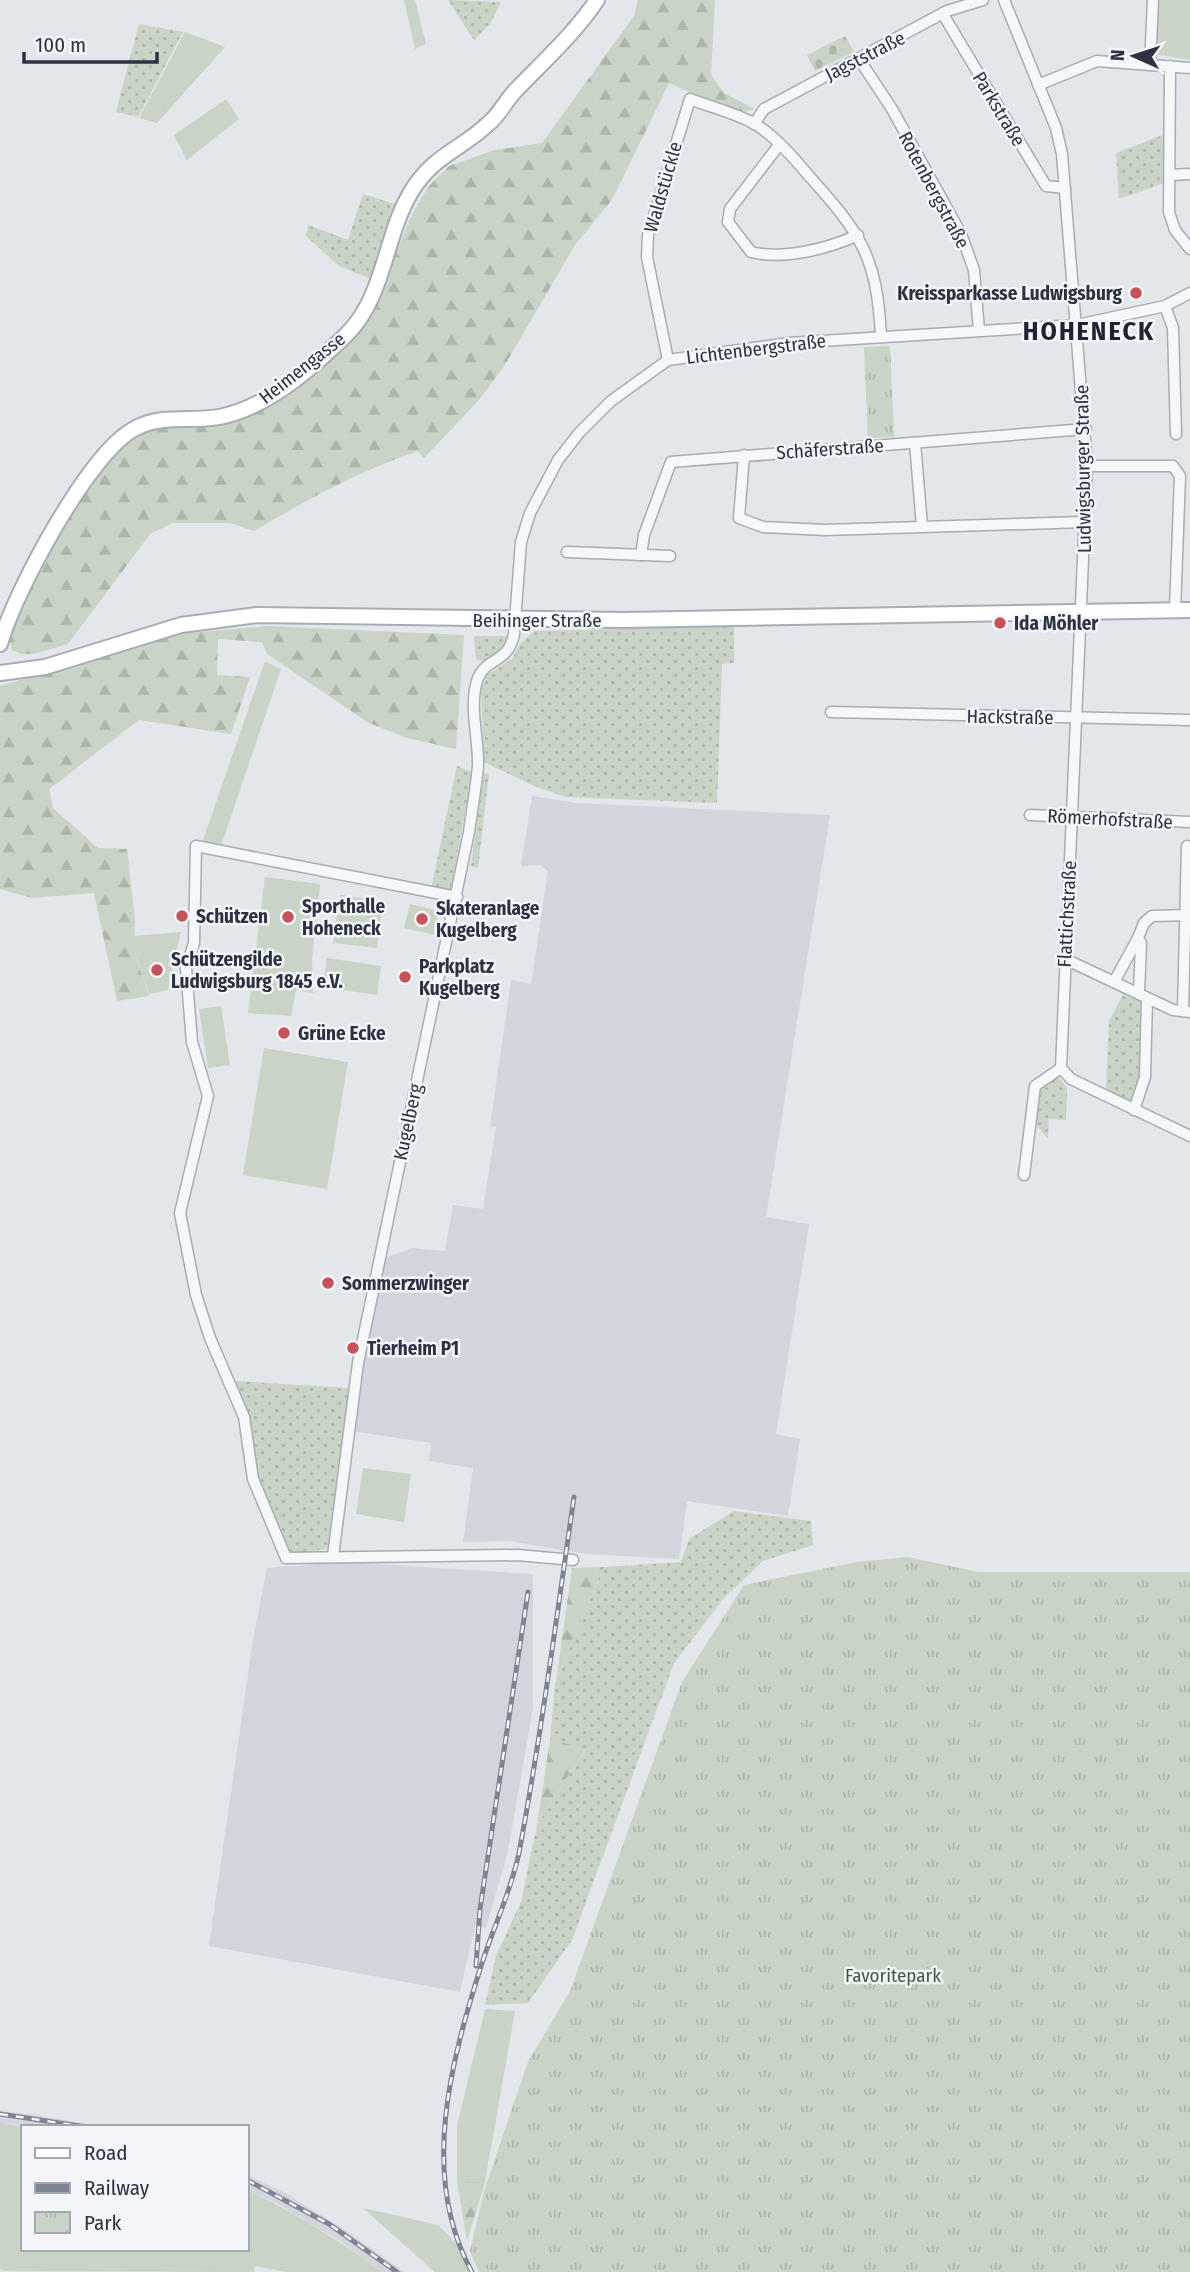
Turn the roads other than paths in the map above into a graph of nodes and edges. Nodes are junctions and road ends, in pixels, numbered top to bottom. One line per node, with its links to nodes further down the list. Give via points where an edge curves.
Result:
1 (597, 0): 38 (main road, Heimengasse, via 492,121 426,170 392,231 367,307 348,333 262,401 219,417 153,421 134,428 108,450 67,507 12,611)
2 (983, 0): 5 (street, Jagststraße)
3 (1004, 0): 10 (street, Ludwigsburger Straße)
4 (1153, 0): 7 (street)
5 (944, 16): 6 (street, Jagststraße); 15 (street, Parkstraße, via 1046,186)
6 (859, 59): 11 (street, Jagststraße, via 764,109); 21 (street, Rotenbergstraße, via 961,234 974,271)
7 (1150, 64): 8 (street); 10 (street, via 1097,61)
8 (1170, 66): 9 (street); 14 (street)
9 (1190, 68)
10 (1038, 85): 15 (street, Ludwigsburger Straße, via 1056,128)
11 (754, 124): 12 (street); 23 (street, Waldstückle, via 690,99 648,235 647,257)
12 (779, 145): 16 (street); 16 (street, via 730,209 729,222 751,252 767,256 802,251)
13 (1190, 174): 14 (street)
14 (1170, 175): 17 (street, via 1169,212 1175,230)
15 (1065, 188): 20 (street, Ludwigsburger Straße)
16 (858, 235): 22 (street, via 877,287)
17 (1190, 249)
18 (1190, 293): 19 (street, Lichtenbergstraße)
19 (1165, 306): 20 (street, Lichtenbergstraße); 25 (street, via 1173,328)
20 (1077, 325): 21 (street, Lichtenbergstraße); 24 (street, Ludwigsburger Straße)
21 (979, 331): 22 (street, Lichtenbergstraße)
22 (881, 337): 23 (street, Lichtenbergstraße, via 789,342)
23 (667, 360): 37 (street, Lichtenbergstraße, via 611,401 558,460 530,513 521,542)
24 (1086, 429): 26 (street, Schäferstraße); 28 (street, Ludwigsburger Straße)
25 (1176, 434)
26 (915, 443): 27 (street, Schäferstraße); 31 (street)
27 (744, 455): 31 (street, via 739,518 750,524 825,530); 33 (street, Schäferstraße, via 671,462)
28 (1087, 466): 29 (street, via 1173,466 1181,476); 30 (street, Ludwigsburger Straße)
29 (1185, 513): 35 (street)
30 (1085, 522): 31 (street); 36 (street, Ludwigsburger Straße)
31 (922, 526)
32 (567, 552): 33 (street)
33 (641, 555): 34 (street)
34 (670, 556)
35 (1183, 610): 36 (main road, Beihinger Straße)
36 (1082, 614): 37 (main road, Beihinger Straße); 42 (street, Flattichstraße)
37 (515, 620): 39 (main road, Beihinger Straße, via 257,615 211,619 45,667); 40 (street, Lichtenbergstraße, via 510,649 485,668)
38 (0, 644)
39 (0, 673)
40 (476, 688): 48 (street, Kugelberg, via 478,765)
41 (831, 712): 42 (street, Hackstraße)
42 (1077, 718): 43 (street, Hackstraße); 45 (street, Flattichstraße)
43 (1190, 720)
44 (1030, 815): 45 (street, Römerhofstraße)
45 (1072, 818): 46 (street, Römerhofstraße); 51 (street, Flattichstraße)
46 (1190, 822)
47 (1187, 846): 49 (street)
48 (457, 897): 59 (street, Kugelberg, via 358,1363); 59 (street, via 196,846 194,943 186,969 192,1042 208,1096 180,1213 196,1295 243,1417 253,1479 286,1558)
49 (1187, 915): 50 (street, via 1152,916); 54 (street)
50 (1138, 938): 52 (street); 53 (street)
51 (1065, 959): 52 (street); 55 (street, Flattichstraße)
52 (1115, 982): 53 (street)
53 (1143, 997): 54 (street); 56 (street, via 1145,1077)
54 (1186, 1011)
55 (1061, 1068): 56 (street, via 1071,1079); 58 (street, via 1035,1086)
56 (1134, 1110): 57 (street)
57 (1189, 1134)
58 (1024, 1175)
59 (333, 1556): 60 (street, via 518,1555)
60 (573, 1560)

